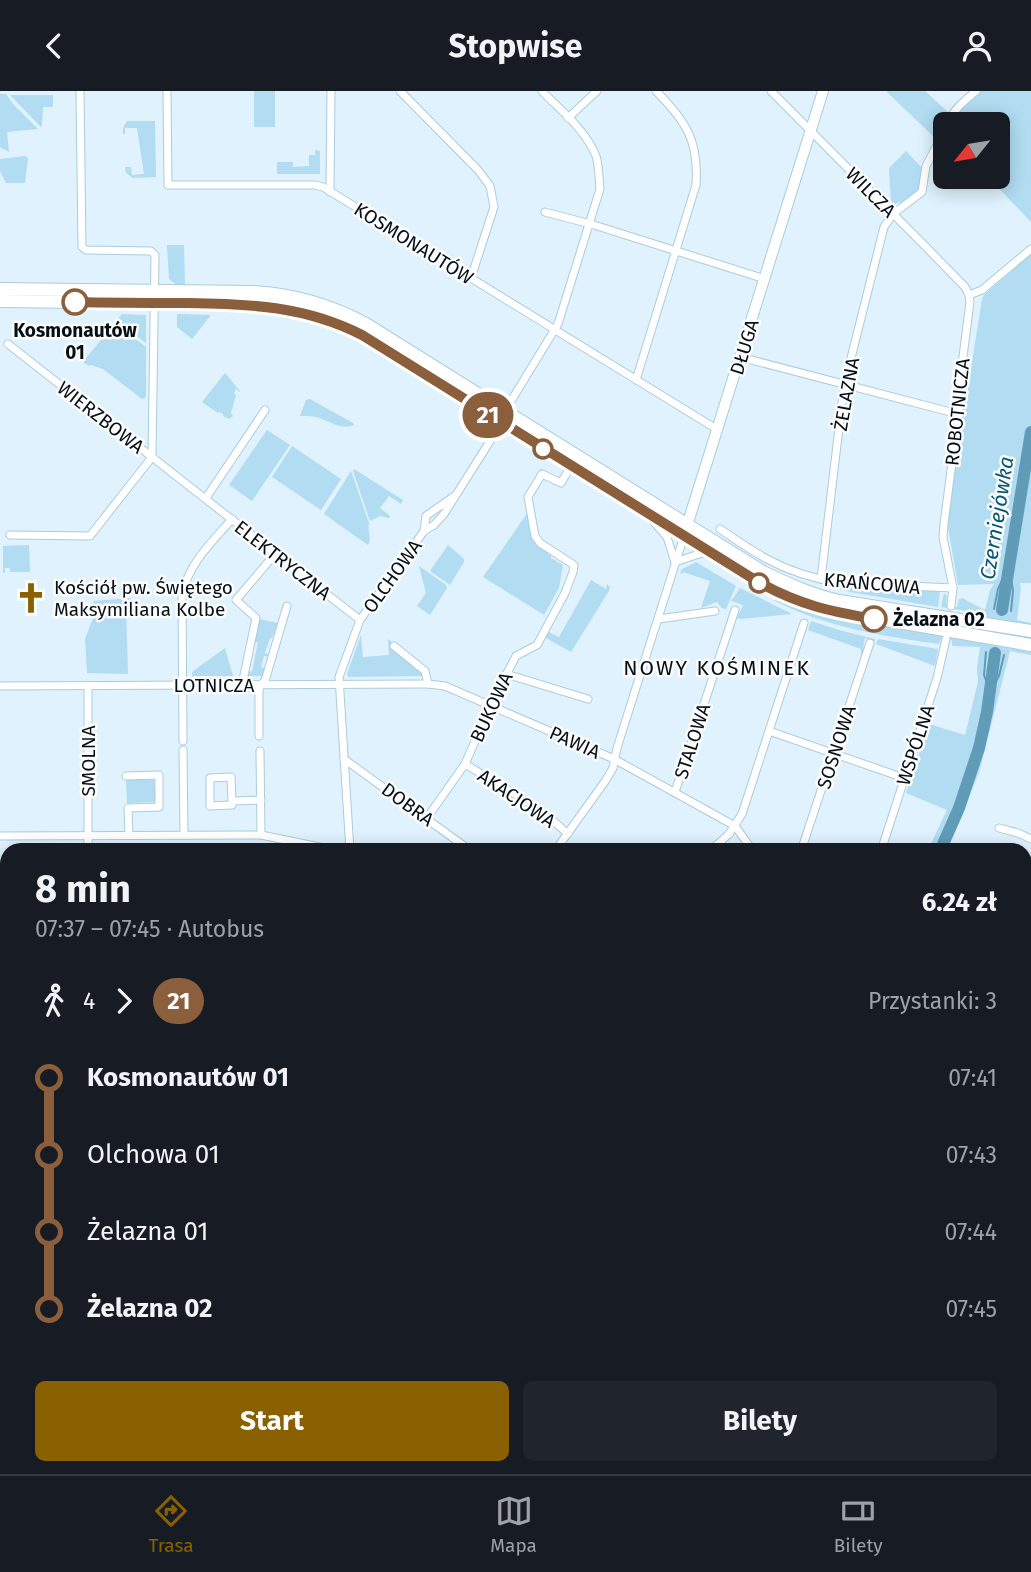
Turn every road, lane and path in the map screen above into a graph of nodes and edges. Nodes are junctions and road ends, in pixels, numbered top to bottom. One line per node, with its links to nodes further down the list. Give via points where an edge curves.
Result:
1 (80, 91): 26 (street, via 82,247 151,251 155,255)
2 (167, 91): 15 (street, KOSMONAUTÓW, via 168,185 315,185)
3 (331, 91): 15 (street)
4 (400, 91): 21 (street, via 490,186 494,207)
5 (542, 91): 12 (street)
6 (597, 91): 12 (street)
7 (656, 91): 20 (street, via 680,117 693,143 697,169)
8 (771, 91): 13 (street, WILCZA)
9 (823, 91): 13 (street, DŁUGA)
10 (976, 91): 11 (street)
11 (954, 112)
12 (568, 118): 18 (street, via 589,142 599,170 600,189)
13 (810, 132): 17 (street, WILCZA); 22 (street, DŁUGA)
14 (933, 153): 17 (street, via 922,192)
15 (330, 192): 21 (street, KOSMONAUTÓW)
16 (545, 212): 18 (street)
17 (893, 214): 24 (street, WILCZA); 31 (street, ŻELAZNA, via 884,227)
18 (589, 224): 20 (street); 27 (street)
19 (1031, 249): 24 (street)
20 (676, 251): 22 (street); 30 (street)
21 (471, 278): 27 (street, KOSMONAUTÓW)
22 (765, 279): 29 (street, DŁUGA)
23 (0, 281): 25 (street)
24 (970, 295): 34 (street, ROBOTNICZA)
25 (3, 297): 26 (main road)
26 (155, 297): 37 (street); 38 (main road, via 265,306 335,323 362,335); 44 (main road, via 261,293 305,299 341,311)
27 (555, 330): 30 (street, KOSMONAUTÓW); 32 (street)
28 (8, 344): 37 (street, WIERZBOWA)
29 (740, 357): 31 (street); 35 (street, DŁUGA)
30 (636, 380): 35 (street, KOSMONAUTÓW)
31 (844, 386): 34 (street); 50 (street, ŻELAZNA)
32 (508, 406)
33 (265, 410): 40 (street)
34 (958, 414): 51 (street, ROBOTNICZA, via 943,537)
35 (718, 430): 44 (street, DŁUGA)
36 (492, 438): 39 (street, OLCHOWA)
37 (152, 457): 40 (street, ELEKTRYCZNA); 46 (street, WIERZBOWA, via 90,536)
38 (571, 466): 41 (main road); 66 (street, BUKOWA, via 561,483 542,474 528,497 535,536 574,565 573,572 537,645 516,656)
39 (457, 494): 45 (street, OLCHOWA, via 434,526); 45 (street, OLCHOWA, via 426,516)
40 (206, 498): 42 (street, ELEKTRYCZNA)
41 (646, 512): 44 (main road); 49 (street, via 667,537)
42 (232, 519): 48 (street, ELEKTRYCZNA); 68 (street, via 194,564 184,586)
43 (720, 529): 50 (street, KRAŃCOWA, via 765,558)
44 (686, 530): 47 (main road); 49 (street, DŁUGA); 59 (main road, via 809,593)
45 (424, 531): 57 (street, OLCHOWA)
46 (10, 535)
47 (708, 551): 49 (street); 59 (main road, via 803,604)
48 (275, 554): 57 (street, ELEKTRYCZNA); 69 (street, via 236,600 256,618)
49 (675, 562): 56 (street, DŁUGA)
50 (821, 579): 51 (street, KRAŃCOWA)
51 (953, 588): 53 (street, ROBOTNICZA)
52 (287, 606): 70 (street)
53 (951, 607)
54 (736, 610): 87 (street, STALOWA)
55 (715, 611): 56 (street)
56 (659, 619): 83 (street, DŁUGA)
57 (360, 620): 71 (street)
58 (804, 623): 76 (street)
59 (983, 631): 61 (main road)
60 (1031, 632): 61 (main road)
61 (1014, 635): 64 (main road)
62 (946, 639): 86 (street, WSPÓLNA)
63 (870, 643): 81 (street, SOSNOWA)
64 (1031, 645)
65 (394, 646): 67 (street, via 425,671)
66 (506, 674): 74 (street); 75 (street, BUKOWA)
67 (428, 684): 71 (street, LOTNICZA); 75 (street, PAWIA)
68 (183, 685): 69 (street, LOTNICZA); 73 (street, LOTNICZA); 78 (street)
69 (242, 685): 70 (street, LOTNICZA)
70 (260, 685): 71 (street, LOTNICZA); 77 (street)
71 (339, 685): 82 (street)
72 (0, 686): 73 (street, LOTNICZA)
73 (88, 686): 95 (street, SMOLNA)
74 (588, 699)
75 (491, 705): 83 (street, PAWIA); 84 (street, BUKOWA)
76 (769, 731): 81 (street); 91 (street)
77 (259, 736)
78 (183, 741)
79 (183, 750): 97 (street)
80 (260, 751): 88 (street)
81 (835, 753): 86 (street); 107 (street, SOSNOWA)
82 (344, 759): 90 (street, DOBRA); 102 (street)
83 (614, 759): 87 (street, PAWIA); 93 (street, DŁUGA, via 606,780)
84 (465, 764): 90 (street, BUKOWA); 93 (street, AKACJOWA, via 541,810)
85 (126, 776): 96 (street, via 159,775 159,807 128,808)
86 (904, 778): 108 (street, WSPÓLNA)
87 (675, 792): 91 (street, PAWIA)
88 (261, 800): 89 (street); 98 (street)
89 (232, 801): 89 (street, via 231,777 210,778 211,806 232,805)
90 (427, 818): 103 (street, DOBRA)
91 (735, 826): 105 (street); 106 (street, PAWIA)
92 (999, 828): 99 (street)
93 (568, 834): 104 (street, DŁUGA)
94 (0, 835): 95 (street)
95 (88, 835): 96 (street); 100 (street, SMOLNA)
96 (129, 835): 97 (street)
97 (184, 835): 98 (street)
98 (261, 835): 101 (street)
99 (1031, 839)
100 (88, 843)
101 (300, 843)
102 (349, 843)
103 (460, 843)
104 (561, 843)
105 (719, 843)
106 (747, 843)
107 (804, 843)
108 (884, 843)

